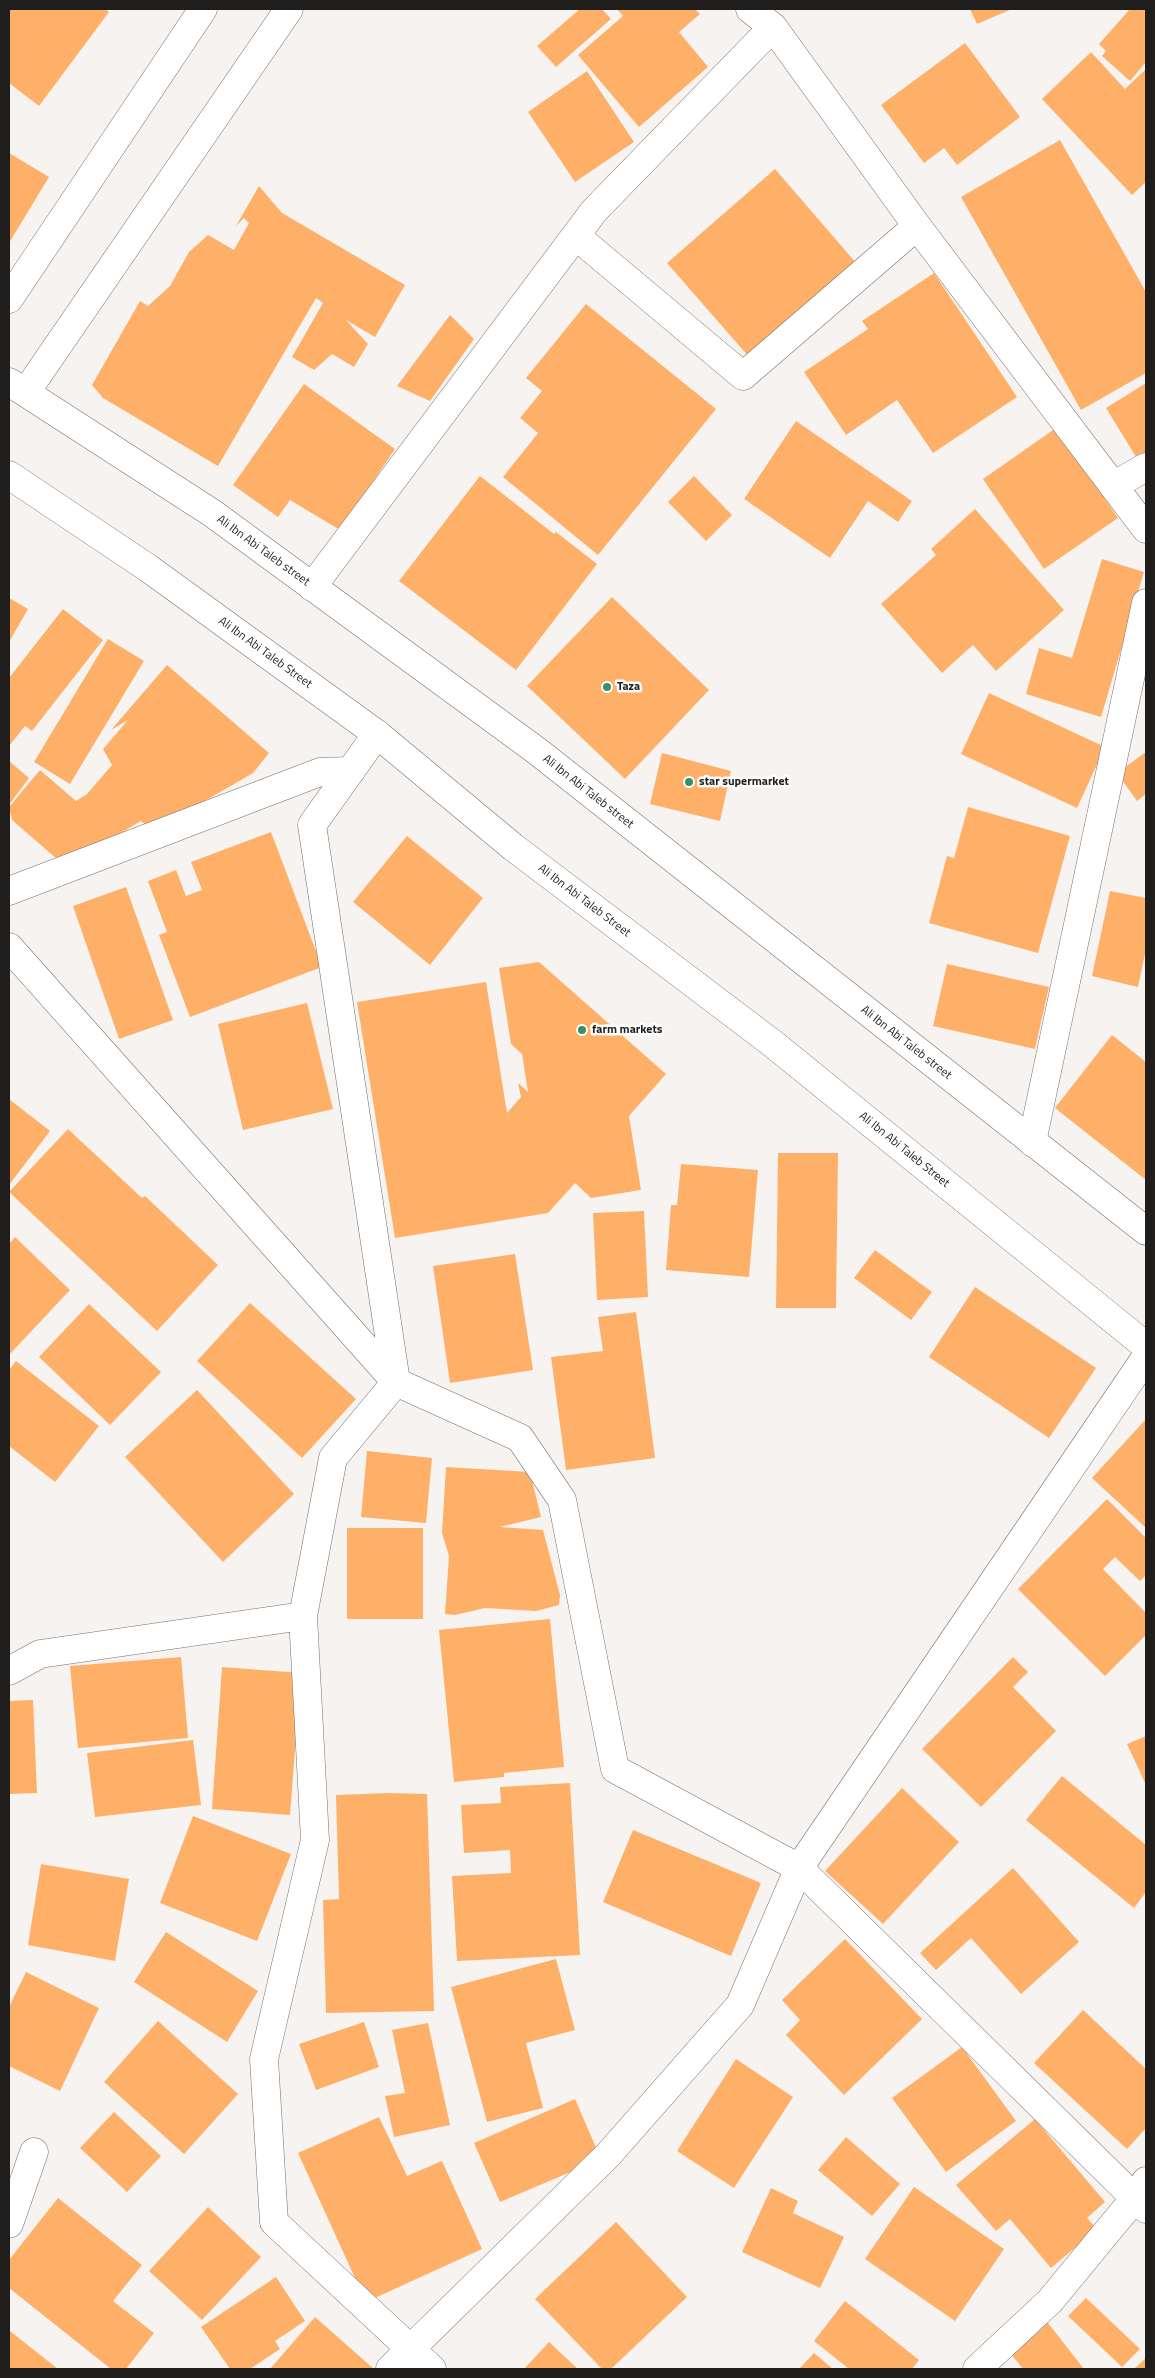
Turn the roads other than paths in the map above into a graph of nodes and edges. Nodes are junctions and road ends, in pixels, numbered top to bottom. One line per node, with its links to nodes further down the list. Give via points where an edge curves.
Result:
1 (203, 9): 7 (street)
2 (289, 9): 8 (street)
3 (750, 9): 4 (street)
4 (773, 27): 5 (street); 6 (street, via 594,212)
5 (917, 226): 6 (street, via 743,376); 11 (street)
6 (576, 236): 13 (street)
7 (9, 299)
8 (17, 387): 13 (street, Ali Ibn Abi Taleb street, via 212,513)
9 (1146, 467): 11 (street)
10 (9, 475): 15 (street, Ali Ibn Abi Taleb Street, via 148,568)
11 (1113, 486): 12 (street)
12 (1146, 529)
13 (312, 587): 19 (street, Ali Ibn Abi Taleb street, via 537,751)
14 (1146, 603): 19 (street)
15 (377, 734): 16 (street); 21 (street, Ali Ibn Abi Taleb Street, via 513,847 772,1043)
16 (351, 771): 17 (street, via 320,772); 23 (street, via 312,826)
17 (9, 891)
18 (9, 948): 23 (street)
19 (1032, 1142): 20 (street, Ali Ibn Abi Taleb street)
20 (1146, 1231)
21 (1146, 1346)
22 (1146, 1357): 26 (street)
23 (396, 1382): 24 (street, via 333,1458); 26 (street, via 520,1438 562,1500 615,1769)
24 (303, 1616): 25 (street, via 40,1654); 30 (street, via 315,1840 264,2058 274,2222)
25 (9, 1671)
26 (799, 1868): 28 (street); 30 (street, via 740,2005 608,2155)
27 (34, 2152): 29 (street)
28 (1142, 2196): 33 (street, via 1050,2301)
29 (9, 2224)
30 (408, 2349): 31 (street); 32 (street)
31 (390, 2369)
32 (432, 2369)
33 (977, 2369)

